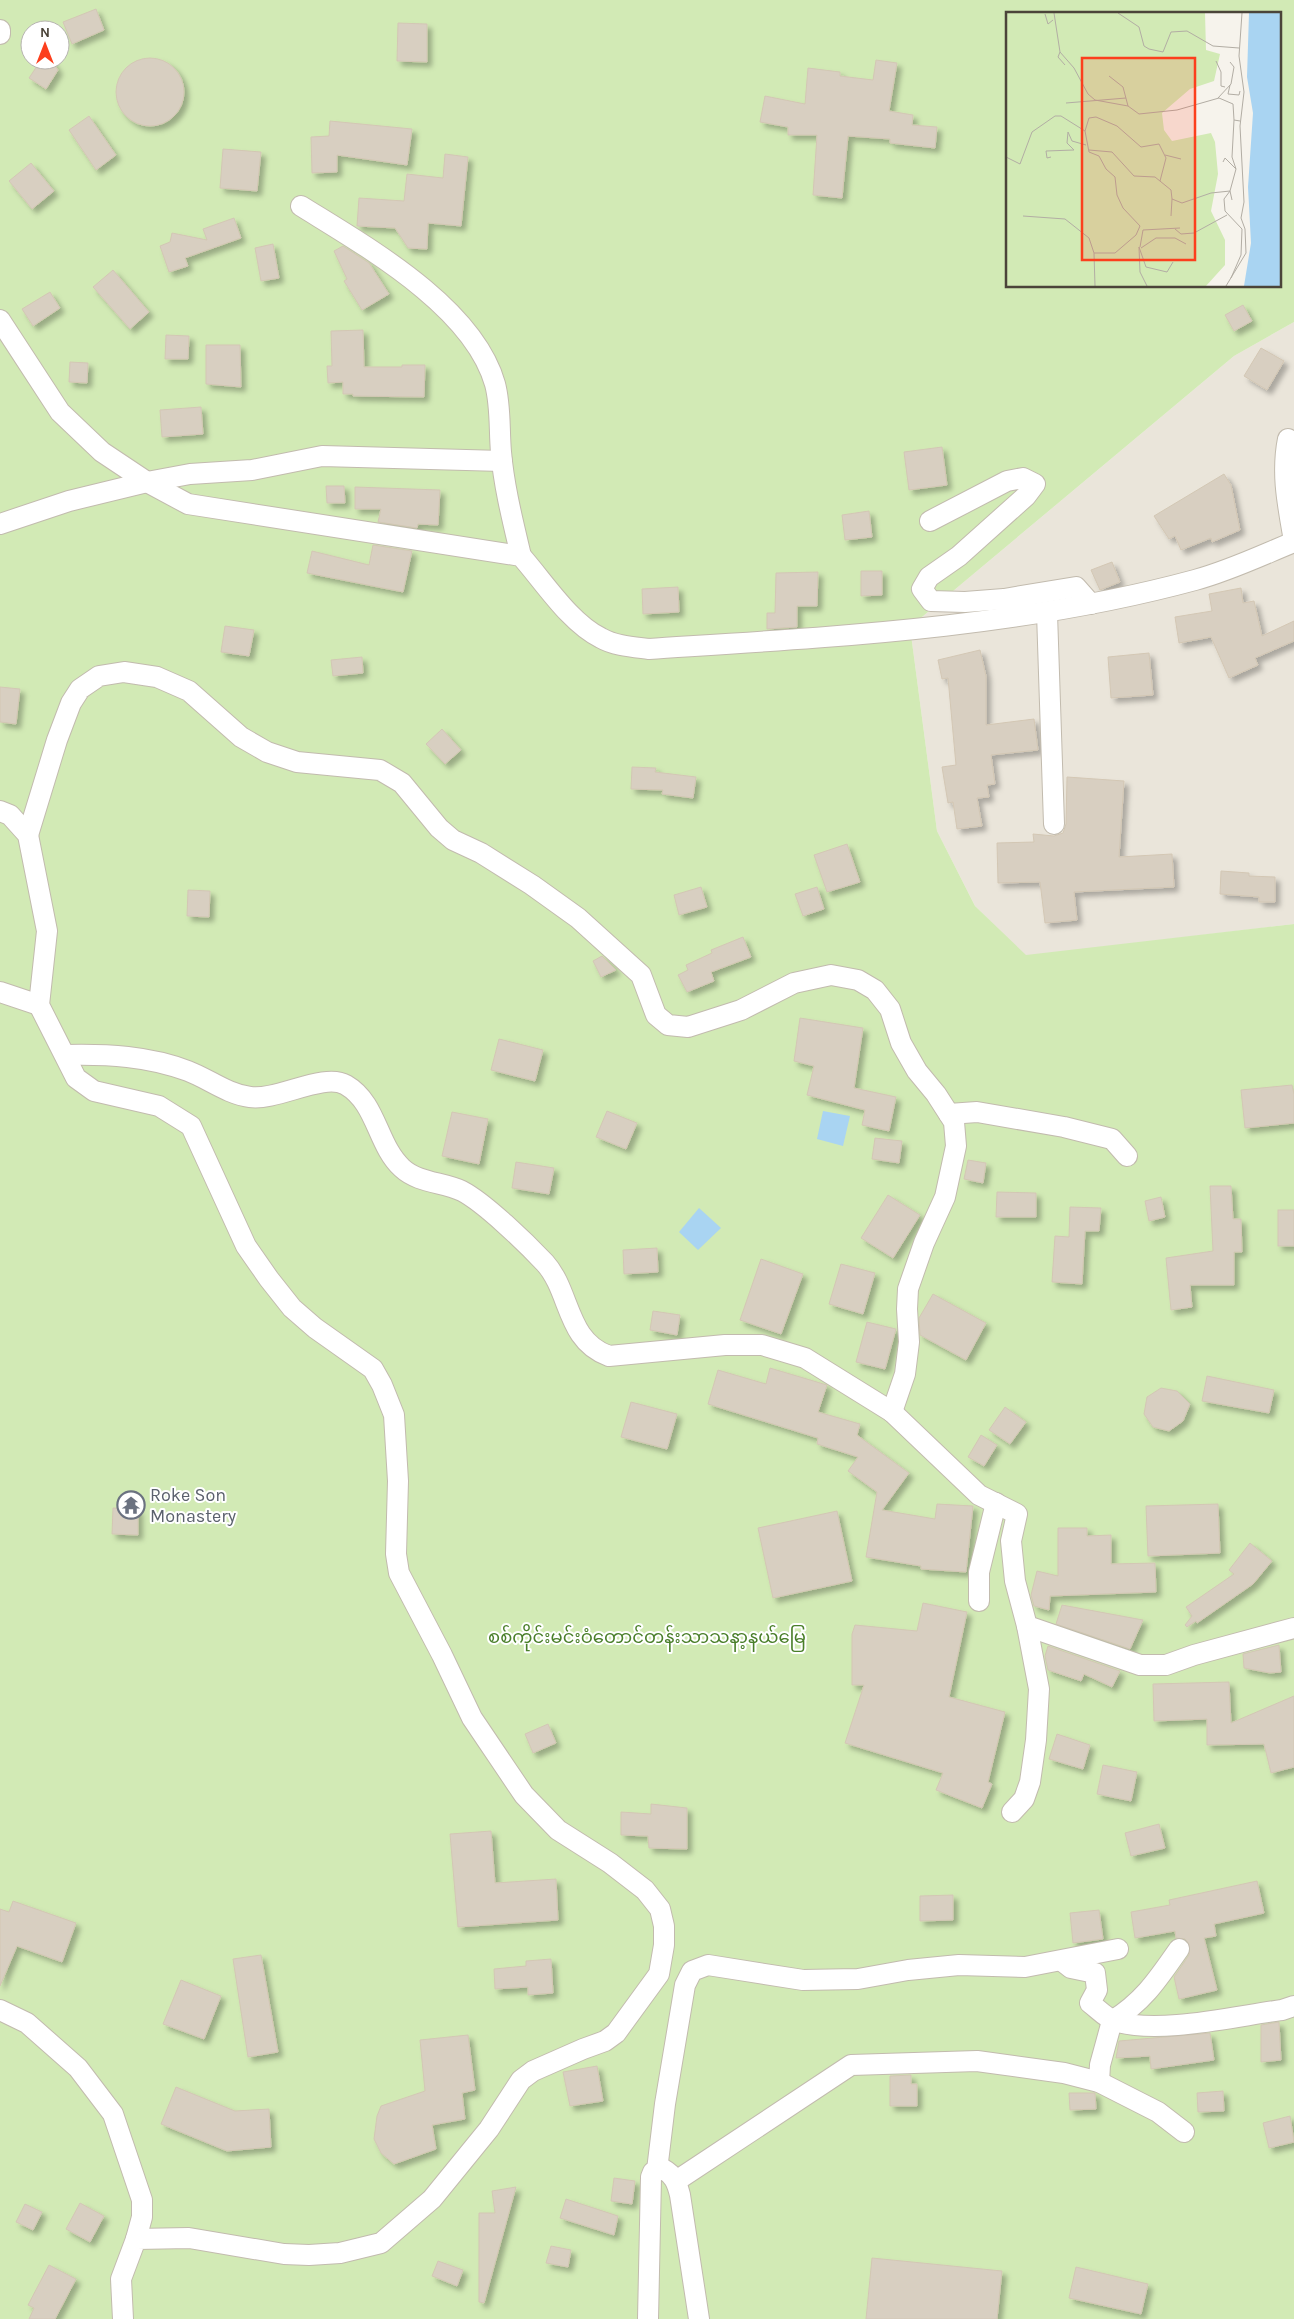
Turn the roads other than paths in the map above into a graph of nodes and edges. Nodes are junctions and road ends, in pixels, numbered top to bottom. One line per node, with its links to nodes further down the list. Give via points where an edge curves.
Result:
1 (0, 30): 2 (street)
2 (0, 34)
3 (301, 206): 6 (street, via 382,257 438,302 472,339 495,385)
4 (0, 320): 7 (street, via 60,412 102,452)
5 (1288, 439): 10 (street, via 1284,483)
6 (502, 461): 7 (street, via 322,456 252,470 190,474); 11 (street)
7 (148, 482): 9 (street, via 69,501); 11 (street, via 188,504)
8 (930, 521): 12 (street, via 1007,481 1023,478 1035,484 1026,496 959,556 929,577 922,590 931,601 965,602 1076,587)
9 (0, 524)
10 (1294, 542): 12 (street, via 1197,580)
11 (521, 556): 13 (street, via 581,626 602,639 649,649 855,635)
12 (1091, 604): 13 (street)
13 (1047, 612): 15 (street)
14 (0, 811): 16 (street, via 10,815)
15 (1054, 824)
16 (28, 835): 18 (street, via 47,931); 20 (street, via 70,703 80,689 99,676 124,672 157,677 188,691 241,736 267,752 297,762 380,770 402,783 438,828 532,885 578,918 641,975 656,1015 668,1025 688,1027 741,1010 794,983 831,976 858,980 875,990 890,1009 901,1042 913,1064)
17 (0, 992): 18 (street)
18 (39, 1005): 19 (street)
19 (65, 1055): 22 (street, via 103,1054 162,1062 251,1097 278,1094 328,1081 345,1084 369,1108 379,1134 409,1175 462,1191 515,1233 546,1264 576,1328 598,1352 609,1356 725,1345 762,1345 805,1358); 38 (street, via 76,1078 94,1091 159,1106 191,1126 246,1246 269,1279 292,1308 373,1370 394,1414 399,1573 472,1718 524,1795 558,1830 645,1890 660,1910 664,1926 659,1974 616,2033 605,2041 533,2071 521,2080 489,2129 432,2199 381,2243 340,2253 309,2255 188,2238)
20 (949, 1114): 21 (street, via 977,1112 1064,1127 1112,1139); 22 (street, via 954,1122 956,1146 945,1197 908,1289 909,1342 905,1374)
21 (1127, 1156)
22 (892, 1412): 23 (street, via 979,1495)
23 (996, 1502): 24 (street, via 979,1572); 25 (street, via 1017,1514 1011,1541 1015,1581)
24 (979, 1601)
25 (1027, 1626): 26 (street, via 1140,1665 1166,1665); 27 (street, via 1039,1689 1036,1740 1030,1782 1024,1800)
26 (1294, 1628)
27 (1012, 1812)
28 (1118, 1949): 30 (street)
29 (1180, 1949): 33 (street, via 1149,1992)
30 (1062, 1961): 33 (street, via 1071,1968 1095,1973 1097,1990 1090,2004); 36 (street, via 1025,1967 959,1965 858,1979 803,1980 708,1965 692,1971 685,1985)
31 (1294, 2006): 33 (street, via 1183,2025 1129,2025)
32 (0, 2010): 38 (street, via 26,2023 78,2068 113,2114 142,2200 142,2217)
33 (1112, 2021): 34 (street, via 1100,2065)
34 (1099, 2082): 35 (street, via 1158,2112); 37 (street, via 1064,2073 977,2061 851,2065)
35 (1184, 2132)
36 (657, 2170): 37 (street, via 670,2172); 40 (street, via 651,2177)
37 (676, 2180): 41 (street)
38 (136, 2239): 39 (street, via 121,2279)
39 (123, 2319)
40 (648, 2319)
41 (699, 2319)

